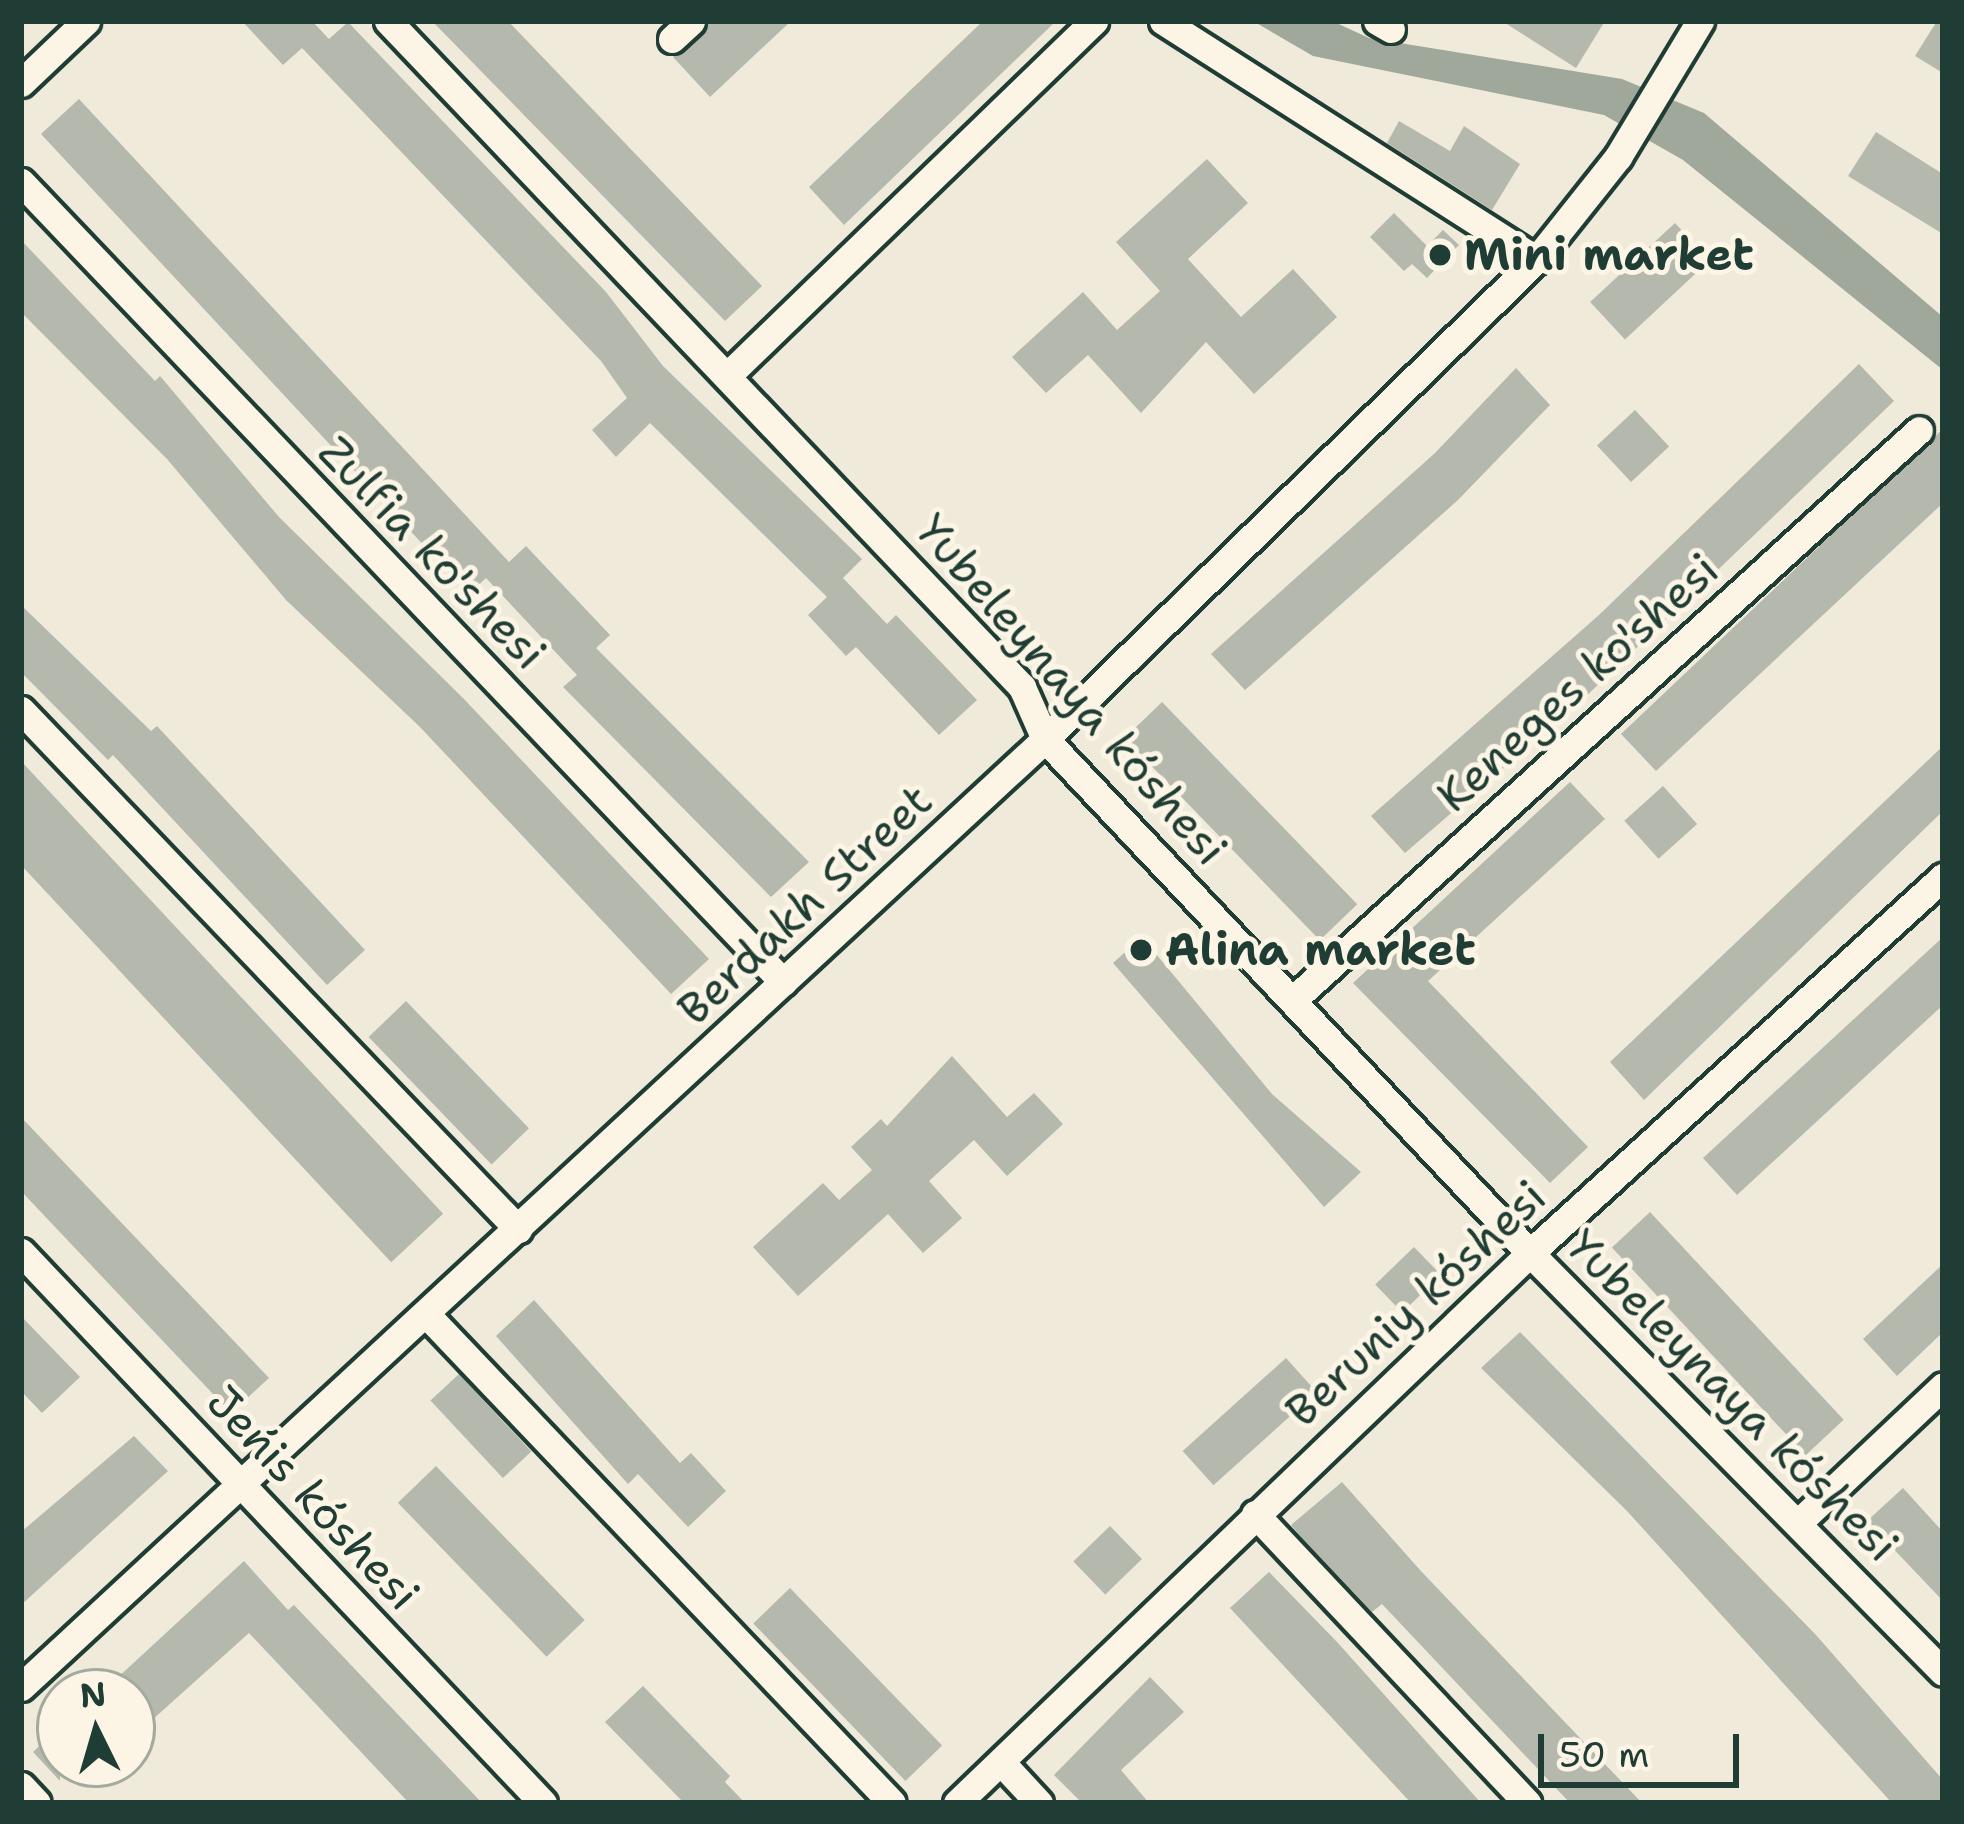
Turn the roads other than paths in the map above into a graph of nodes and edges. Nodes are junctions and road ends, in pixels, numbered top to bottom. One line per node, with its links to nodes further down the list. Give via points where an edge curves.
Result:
1 (86, 21): 6 (street)
2 (388, 21): 9 (street, Yubeleynaya kóshesi)
3 (1094, 21): 9 (street)
4 (1163, 21): 8 (street)
5 (1700, 21): 8 (street, Berdakh Street, via 1618,157)
6 (21, 83)
7 (21, 182): 14 (street, Zulfia ko'shesi)
8 (1535, 260): 12 (street, Berdakh Street)
9 (727, 376): 12 (street, Yubeleynaya kóshesi, via 1022,687)
10 (1918, 430): 15 (street, Keneges ko'shesi)
11 (21, 710): 16 (street)
12 (1045, 740): 14 (street, Berdakh Street); 15 (street, Yubeleynaya kóshesi)
13 (1943, 877): 18 (street, Beruniy kóshesi)
14 (783, 982): 16 (street, Berdakh Street)
15 (1294, 999): 18 (street, Yubeleynaya kóshesi)
16 (518, 1229): 19 (street, Berdakh Street)
17 (21, 1252): 21 (street, Jeńis kóshesi)
18 (1530, 1253): 22 (street, Beruniy kóshesi); 23 (street, Yubeleynaya kóshesi)
19 (426, 1314): 21 (street, Berdakh Street); 30 (street)
20 (1943, 1386): 23 (street)
21 (242, 1484): 25 (street, Berdakh Street); 29 (street, Jeńis kóshesi)
22 (1255, 1514): 26 (street, Beruniy kóshesi); 33 (street)
23 (1801, 1520): 24 (street, Yubeleynaya kóshesi)
24 (1943, 1672)
25 (21, 1687)
26 (1001, 1762): 31 (street, Beruniy kóshesi); 32 (street)
27 (21, 1786): 28 (street)
28 (37, 1803)
29 (542, 1803)
30 (892, 1803)
31 (957, 1803)
32 (1039, 1803)
33 (1528, 1803)

